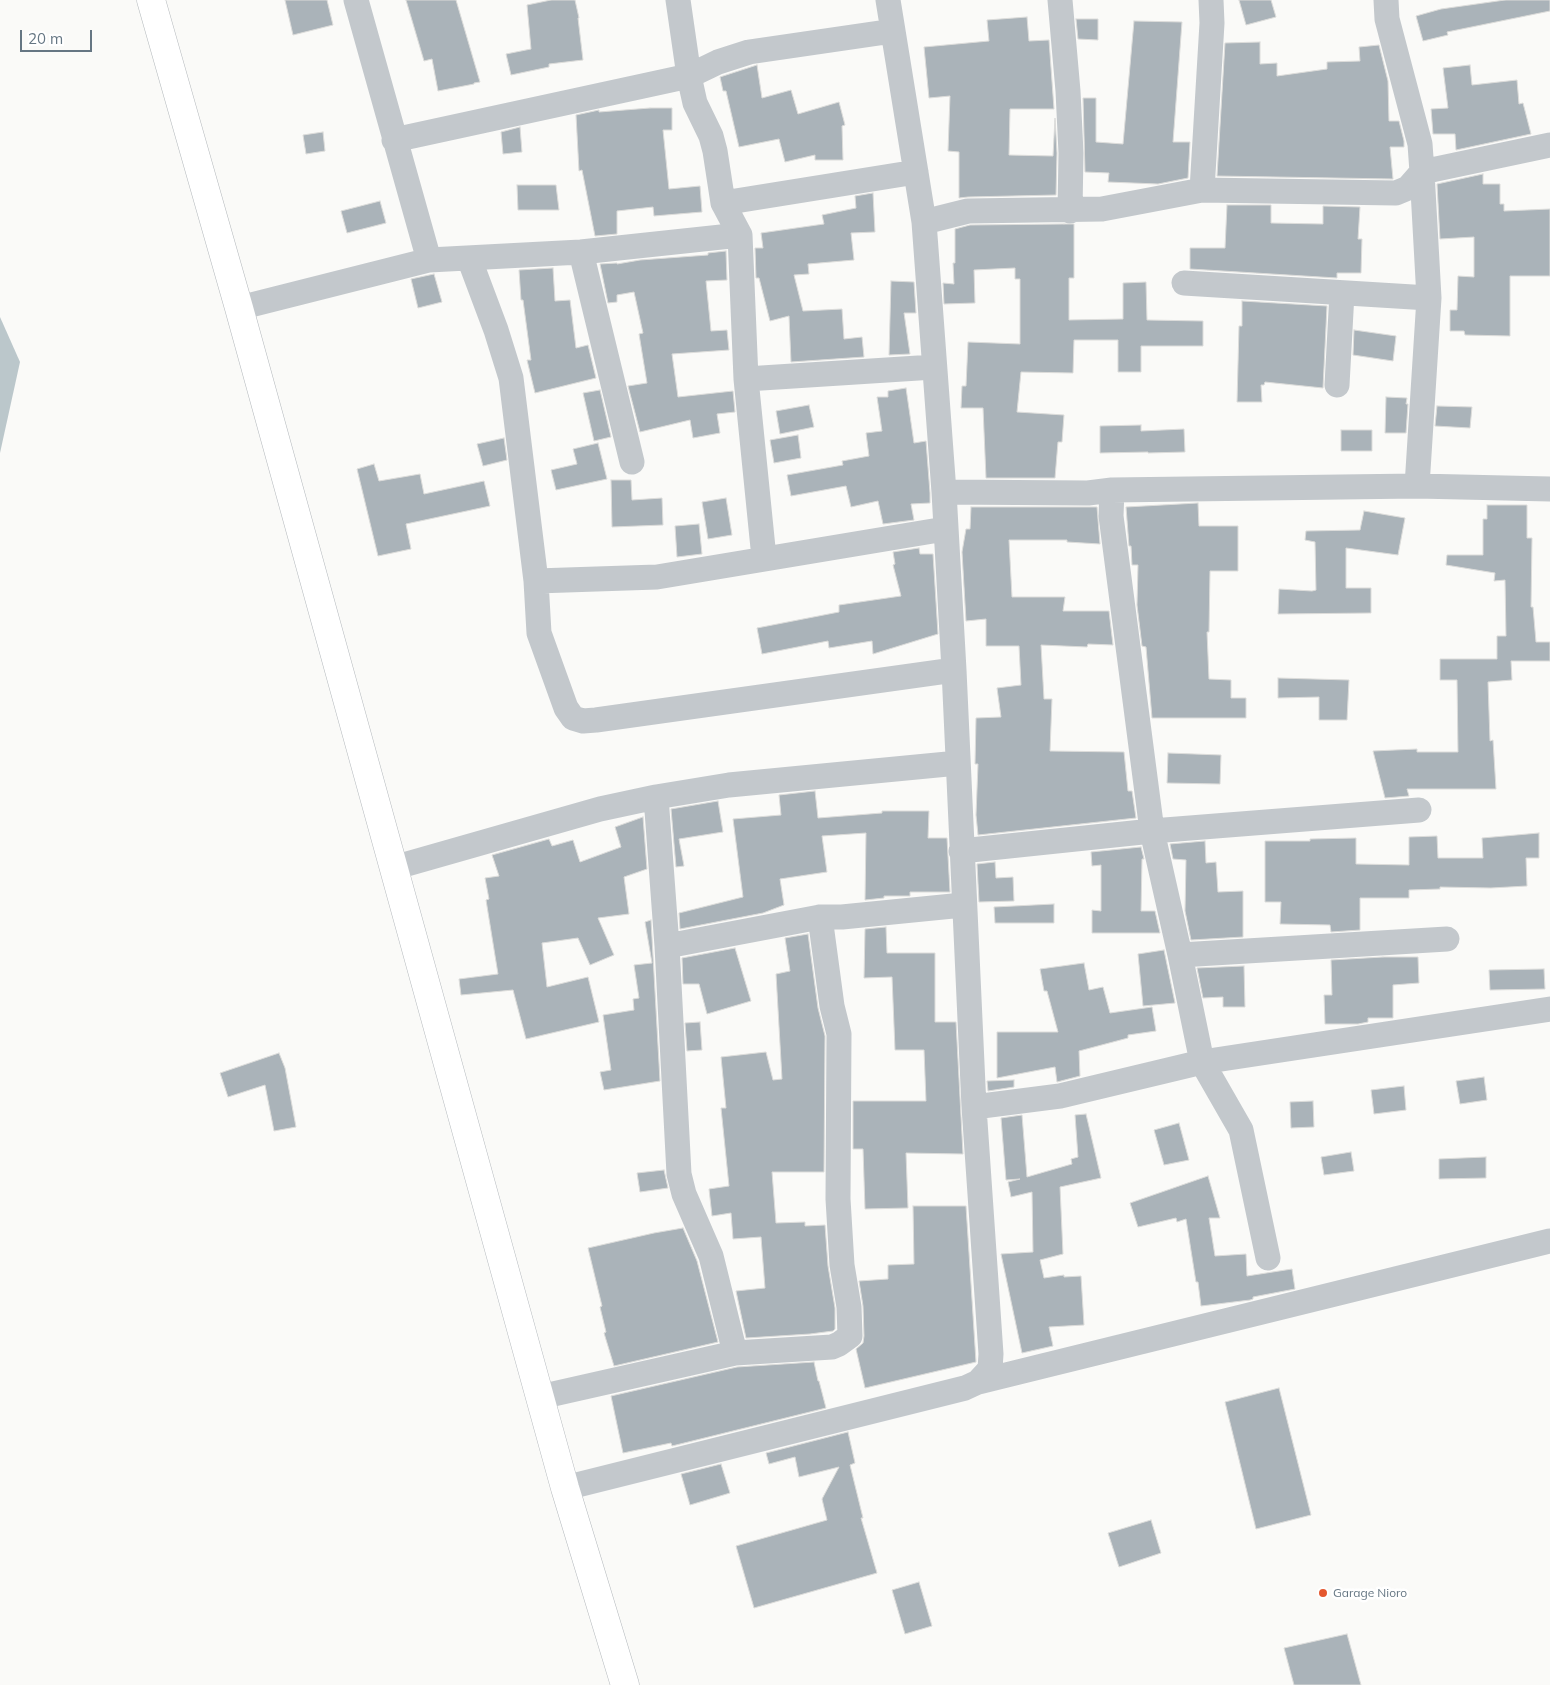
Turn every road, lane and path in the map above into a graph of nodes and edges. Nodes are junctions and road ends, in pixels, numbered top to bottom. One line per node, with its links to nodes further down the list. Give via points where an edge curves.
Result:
1 (152, 0): 25 (highway)
2 (678, 0): 9 (street)
3 (888, 0): 8 (street)
4 (1060, 0): 16 (street, via 1071,153)
5 (1211, 0): 14 (street)
6 (1386, 0): 13 (street, via 1420,144)
7 (359, 1): 10 (street)
8 (892, 30): 9 (street, via 749,52); 12 (street)
9 (689, 76): 10 (street); 15 (street, via 695,103 711,136)
10 (394, 140): 21 (street)
11 (1550, 145): 13 (street)
12 (916, 172): 15 (street); 17 (street)
13 (1422, 172): 14 (street, via 1408,188 1396,193); 24 (street)
14 (1202, 190): 16 (street, via 1102,209)
15 (723, 203): 18 (street)
16 (1070, 210): 17 (street, via 968,210)
17 (924, 222): 26 (street)
18 (740, 235): 19 (street); 27 (street)
19 (581, 252): 20 (street); 29 (street)
20 (469, 258): 21 (street); 36 (street, via 511,378)
21 (429, 260): 25 (street)
22 (1184, 283): 23 (street)
23 (1342, 293): 24 (street); 28 (street)
24 (1428, 298): 30 (street)
25 (239, 308): 43 (highway)
26 (934, 367): 27 (street); 33 (street)
27 (746, 379): 35 (street)
28 (1337, 385)
29 (632, 462)
30 (1417, 486): 31 (street); 32 (street)
31 (1550, 489)
32 (1112, 490): 33 (street, via 1088,493); 41 (street, via 1111,516)
33 (944, 492): 34 (street)
34 (945, 529): 35 (street); 37 (street)
35 (764, 558): 36 (street, via 657,576)
36 (536, 581): 37 (street, via 540,640 566,708 572,718 583,721)
37 (954, 670): 38 (street)
38 (958, 763): 39 (street, via 729,785); 42 (street)
39 (656, 797): 43 (street); 47 (street)
40 (1419, 810): 41 (street)
41 (1152, 831): 42 (street); 48 (street)
42 (961, 851): 44 (street)
43 (393, 868): 56 (highway)
44 (963, 905): 45 (street); 51 (street)
45 (820, 917): 47 (street); 54 (street, via 839,1034 838,1199 850,1336 832,1347)
46 (1446, 938): 48 (street)
47 (667, 946): 54 (street, via 679,1174 684,1194 711,1256)
48 (1180, 955): 50 (street)
49 (1550, 1009): 50 (street)
50 (1202, 1062): 51 (street, via 1060,1096); 53 (street, via 1241,1130)
51 (974, 1107): 55 (street, via 991,1354 990,1370)
52 (1550, 1241): 55 (street)
53 (1268, 1258)
54 (734, 1353): 56 (street)
55 (978, 1382): 57 (street)
56 (540, 1397): 57 (highway)
57 (565, 1488): 58 (highway)
58 (624, 1685)

